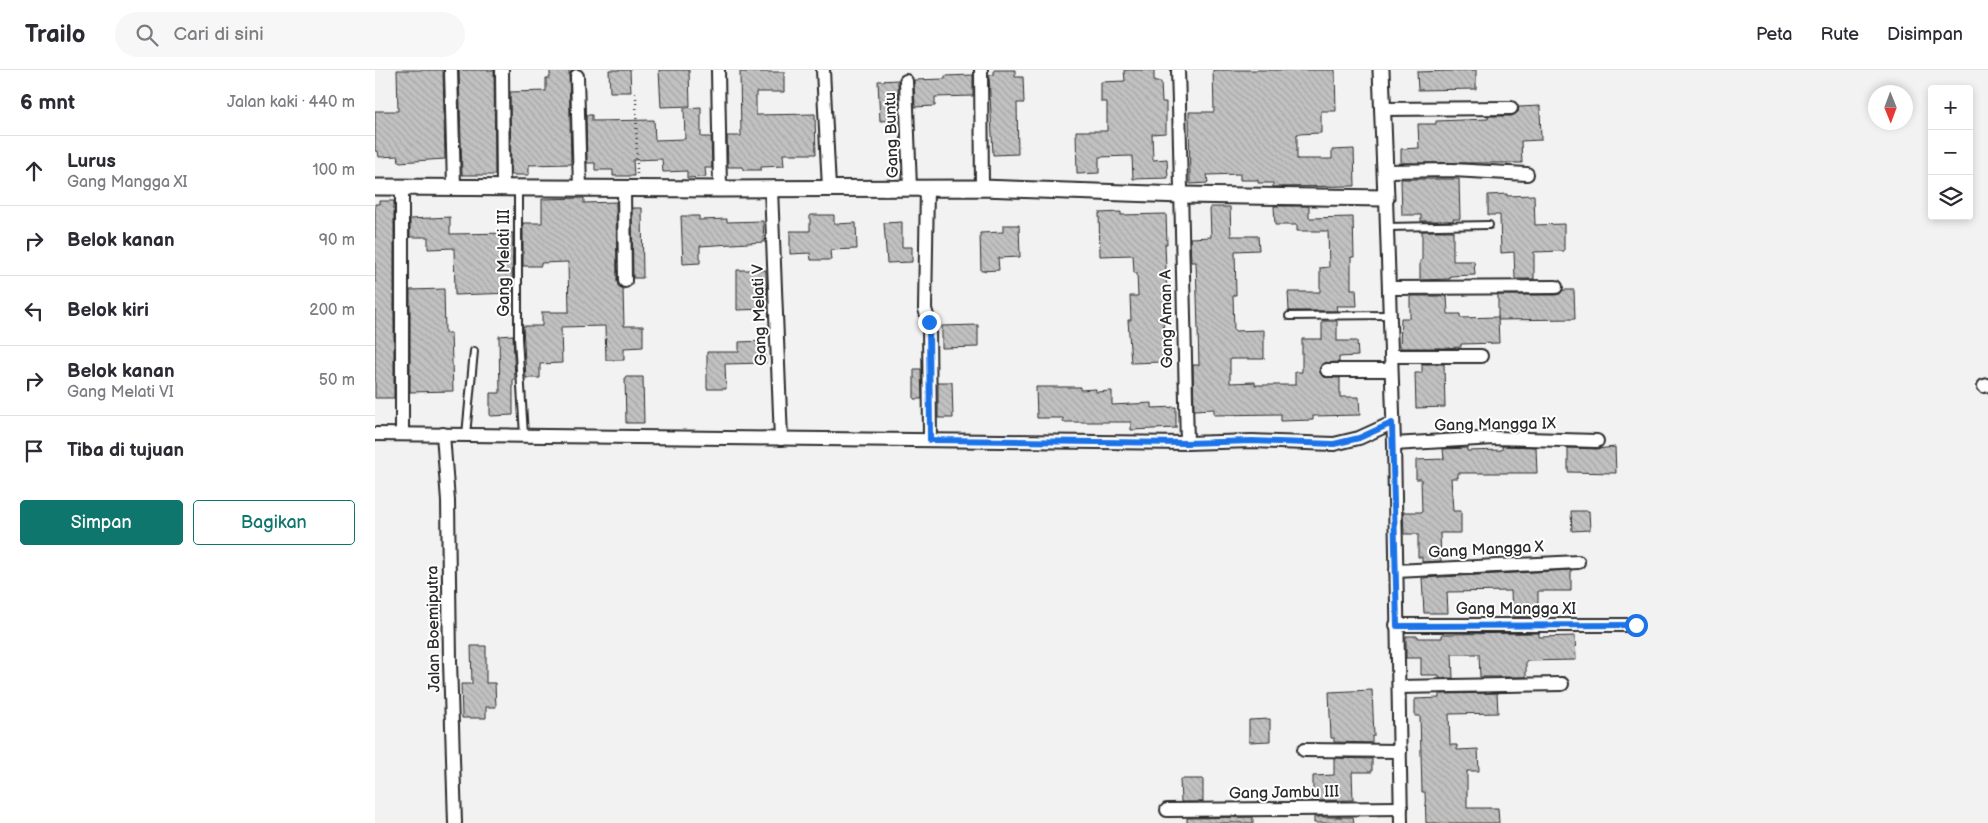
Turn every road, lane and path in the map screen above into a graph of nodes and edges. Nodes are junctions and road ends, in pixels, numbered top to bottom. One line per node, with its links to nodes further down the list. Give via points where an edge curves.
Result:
1 (451, 70): 17 (street)
2 (501, 70): 18 (street)
3 (718, 70): 25 (street)
4 (823, 70): 20 (street)
5 (981, 70): 23 (street)
6 (1178, 70): 27 (street, Gang Aman A)
7 (1381, 70): 12 (street)
8 (577, 76): 19 (street)
9 (906, 81): 21 (street, Gang Buntu)
10 (636, 93): 24 (path)
11 (1511, 108): 12 (street)
12 (1382, 109): 13 (street)
13 (1385, 171): 14 (street, via 1460,170); 28 (street)
14 (1527, 174)
15 (375, 186): 16 (street)
16 (402, 186): 17 (street); 43 (street)
17 (454, 187): 18 (street)
18 (511, 188): 19 (street); 46 (lane, Gang Melati III)
19 (580, 188): 24 (street)
20 (829, 188): 21 (street); 26 (street)
21 (910, 188): 22 (street)
22 (927, 188): 23 (street); 48 (street, via 925,309 929,322)
23 (982, 188): 27 (street)
24 (631, 189): 25 (street); 31 (street)
25 (720, 189): 26 (street)
26 (771, 189): 47 (street, Gang Melati V)
27 (1182, 195): 28 (street); 50 (street, Gang Aman A)
28 (1386, 198): 30 (street)
29 (1489, 225): 30 (lane)
30 (1387, 227): 33 (street)
31 (625, 280)
32 (1556, 287): 33 (street)
33 (1389, 288): 34 (street)
34 (1388, 315): 35 (lane); 37 (street)
35 (1289, 316)
36 (475, 351): 45 (lane)
37 (1391, 356): 38 (street); 40 (street)
38 (1481, 356)
39 (1327, 370): 40 (street)
40 (1391, 370): 41 (street)
41 (1392, 423): 50 (street, via 1359,438 1334,444); 51 (street)
42 (375, 434): 43 (street)
43 (402, 434): 44 (street)
44 (443, 434): 45 (street); 62 (street, Jalan Boemiputra, via 448,500)
45 (466, 435): 46 (street)
46 (524, 435): 47 (street)
47 (781, 439): 48 (street)
48 (930, 440): 50 (street)
49 (1597, 441): 51 (street, Gang Mangga IX, via 1494,438)
50 (1187, 443)
51 (1394, 444): 53 (street)
52 (1578, 562): 53 (street, Gang Mangga X)
53 (1396, 571): 55 (street)
54 (1636, 625): 55 (street, Gang Mangga XI)
55 (1397, 626): 57 (street)
56 (1562, 684): 57 (street)
57 (1399, 687): 59 (street)
58 (1304, 750): 59 (street)
59 (1400, 751): 60 (street)
60 (1401, 808): 61 (street, Gang Jambu III); 63 (street)
61 (1167, 810)
62 (455, 823)
63 (1401, 823)

